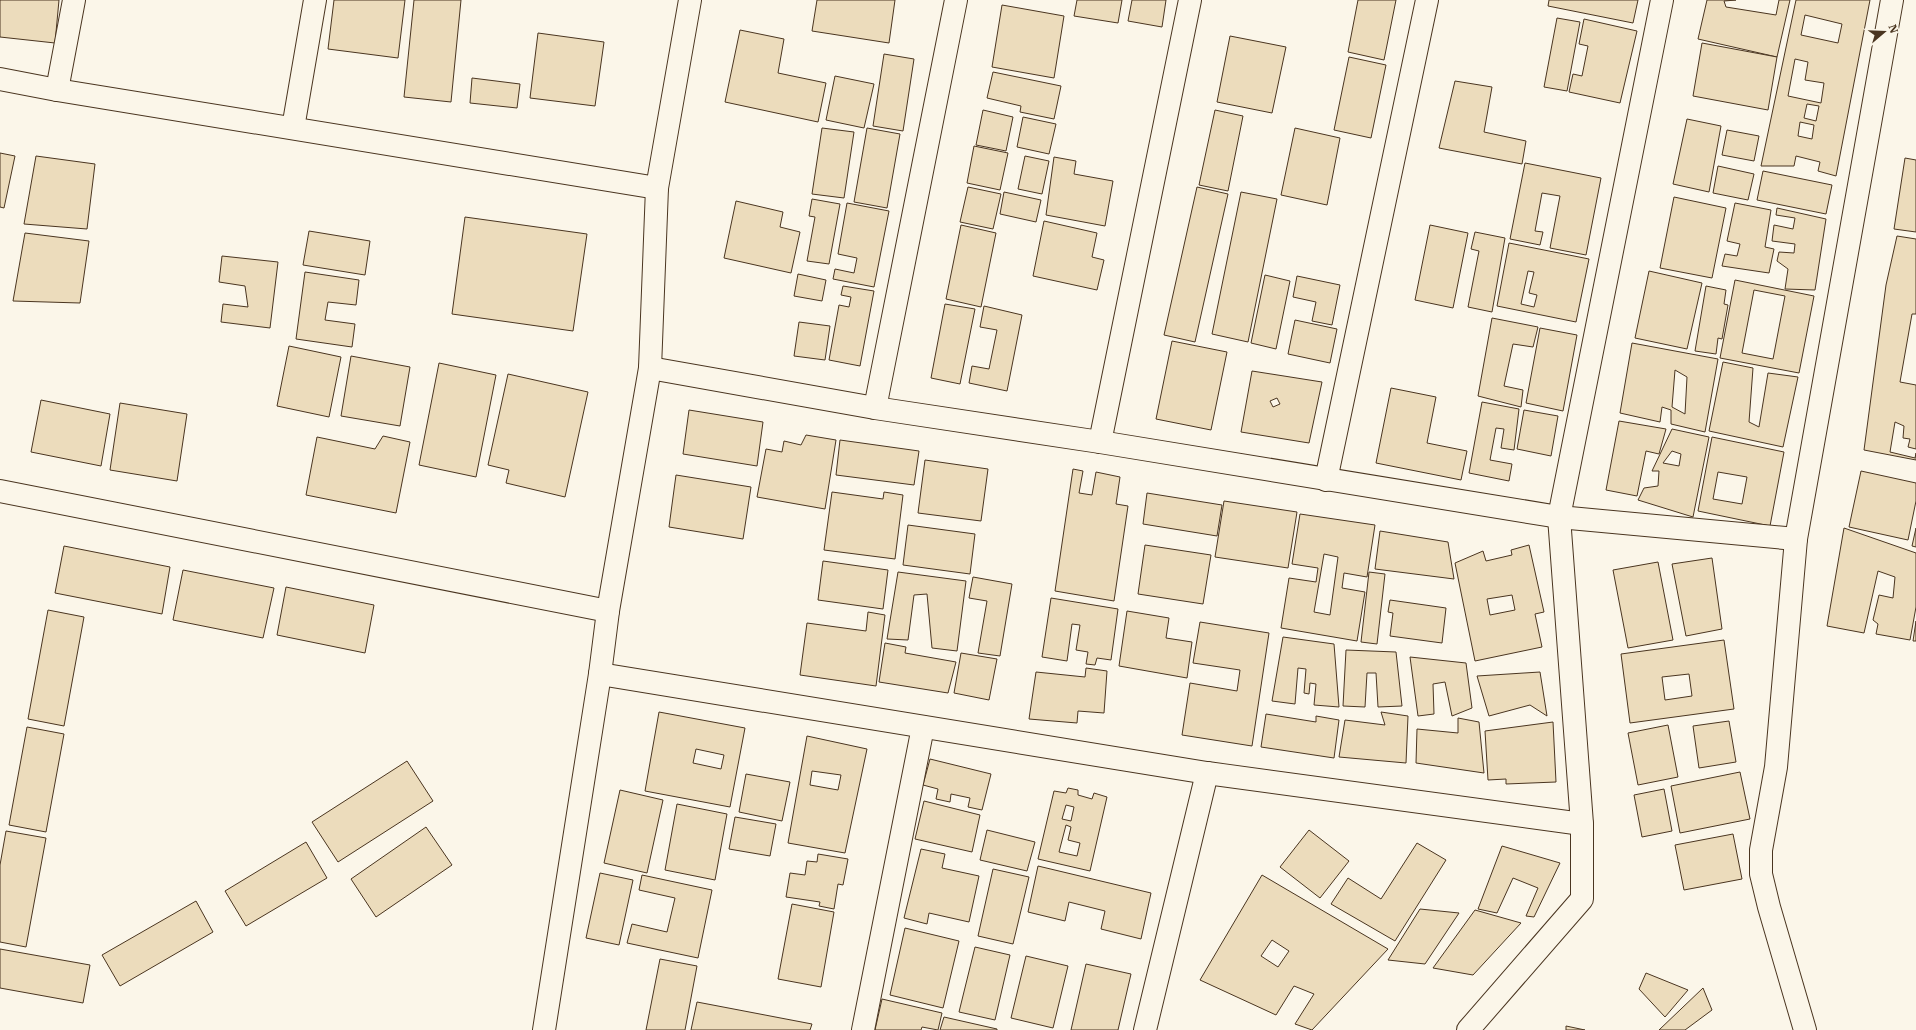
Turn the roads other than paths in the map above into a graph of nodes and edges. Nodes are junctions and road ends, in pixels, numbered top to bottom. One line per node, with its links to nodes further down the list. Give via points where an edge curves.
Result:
1 (74, 0): 10 (street)
2 (315, 0): 11 (street)
3 (690, 0): 12 (street)
4 (956, 0): 14 (street)
5 (1190, 0): 15 (street)
6 (1427, 0): 16 (street)
7 (1662, 0): 18 (street)
8 (1892, 0): 19 (street)
9 (0, 79): 10 (street)
10 (57, 90): 11 (street)
11 (293, 128): 12 (street)
12 (657, 188): 13 (street)
13 (650, 368): 14 (street); 20 (street)
14 (875, 408): 15 (street)
15 (1100, 442): 16 (street)
16 (1326, 480): 18 (street)
17 (0, 491): 20 (street)
18 (1559, 517): 19 (street); 24 (street)
19 (1796, 539): 29 (street, via 1776,767 1761,850 1761,874)
20 (608, 612): 21 (street)
21 (600, 674): 22 (street); 25 (street)
22 (923, 727): 23 (street); 26 (street)
23 (1207, 773): 24 (street); 27 (street)
24 (1582, 824): 28 (street, via 1582,899)
25 (544, 1030)
26 (863, 1030)
27 (1145, 1030)
28 (1468, 1030)
29 (1805, 1030)

